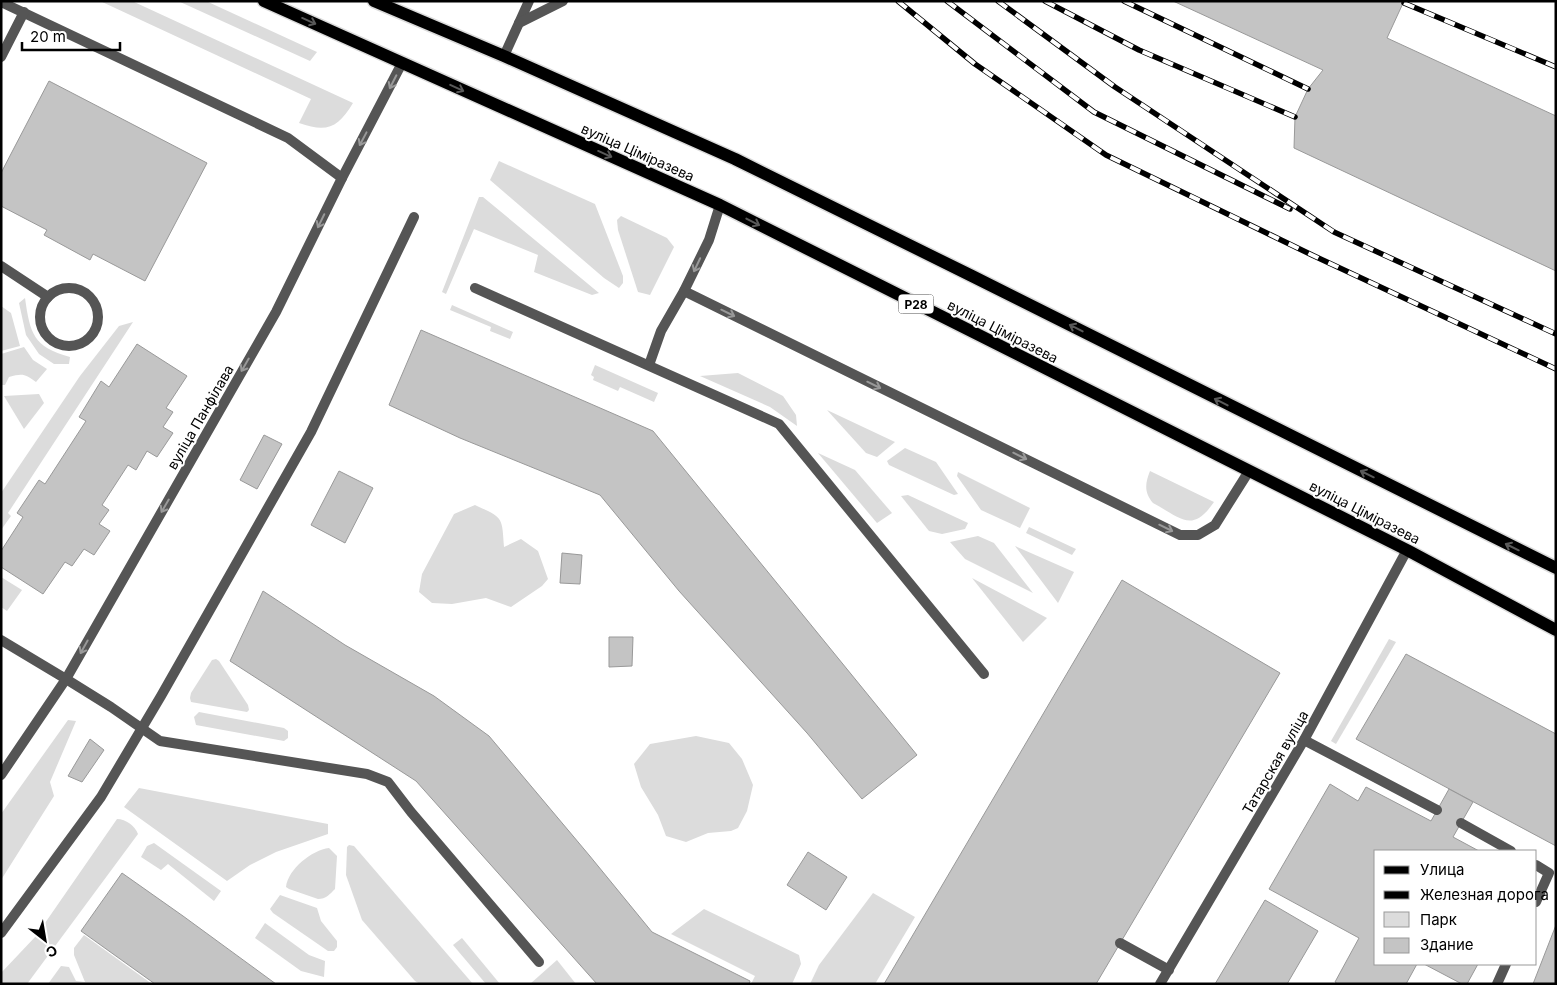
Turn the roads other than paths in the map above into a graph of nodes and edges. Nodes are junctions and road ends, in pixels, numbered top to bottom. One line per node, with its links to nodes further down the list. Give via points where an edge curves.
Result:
1 (264, 1): 10 (main road, вуліца Ціміразева / Р28, one-way to 10)
2 (374, 1): 8 (main road)
3 (529, 1): 7 (street)
4 (563, 1): 7 (street)
5 (1, 2): 6 (street)
6 (24, 12): 9 (street); 11 (street, via 288,138)
7 (520, 23): 8 (street)
8 (504, 56): 21 (main road, one-way to 8, via 834,208)
9 (1, 57)
10 (402, 63): 11 (street, вуліца Панфілава, one-way to 11); 12 (main road, вуліца Ціміразева / Р28, one-way to 12)
11 (342, 178): 25 (street, вуліца Панфілава, one-way to 25, via 276,312)
12 (720, 205): 16 (street, one-way to 16); 19 (main road, вуліца Ціміразева / Р28, one-way to 19)
13 (414, 217): 26 (street, via 311,432)
14 (1, 266): 17 (street)
15 (475, 288): 18 (street)
16 (684, 291): 18 (street, via 661,331); 19 (street, one-way to 19, via 1180,534 1198,535 1215,526)
17 (48, 297): 17 (street, via 55,291 74,288 90,298 98,315 97,325 86,340 62,345 47,336 40,312)
18 (648, 364): 24 (street, via 779,424)
19 (1249, 472): 20 (main road, вуліца Ціміразева / Р28)
20 (1407, 550): 22 (main road, вуліца Ціміразева / Р28); 27 (street, Татарская вуліца)
21 (1556, 568)
22 (1556, 630)
23 (2, 640): 25 (street)
24 (984, 674)
25 (66, 679): 26 (street); 28 (street, вуліца Панфілава)
26 (142, 730): 34 (street, via 101,797); 36 (street, via 160,741 367,774 388,782)
27 (1304, 740): 29 (street); 38 (street, Татарская вуліца)
28 (1, 775)
29 (1437, 810)
30 (1461, 823): 31 (street)
31 (1509, 850)
32 (1537, 866): 33 (street, via 1550,873)
33 (1537, 900)
34 (1, 933)
35 (1120, 943): 38 (street)
36 (539, 962)
37 (1506, 965): 40 (street)
38 (1169, 970): 39 (street, Татарская вуліца)
39 (1160, 984)
40 (1497, 984)

